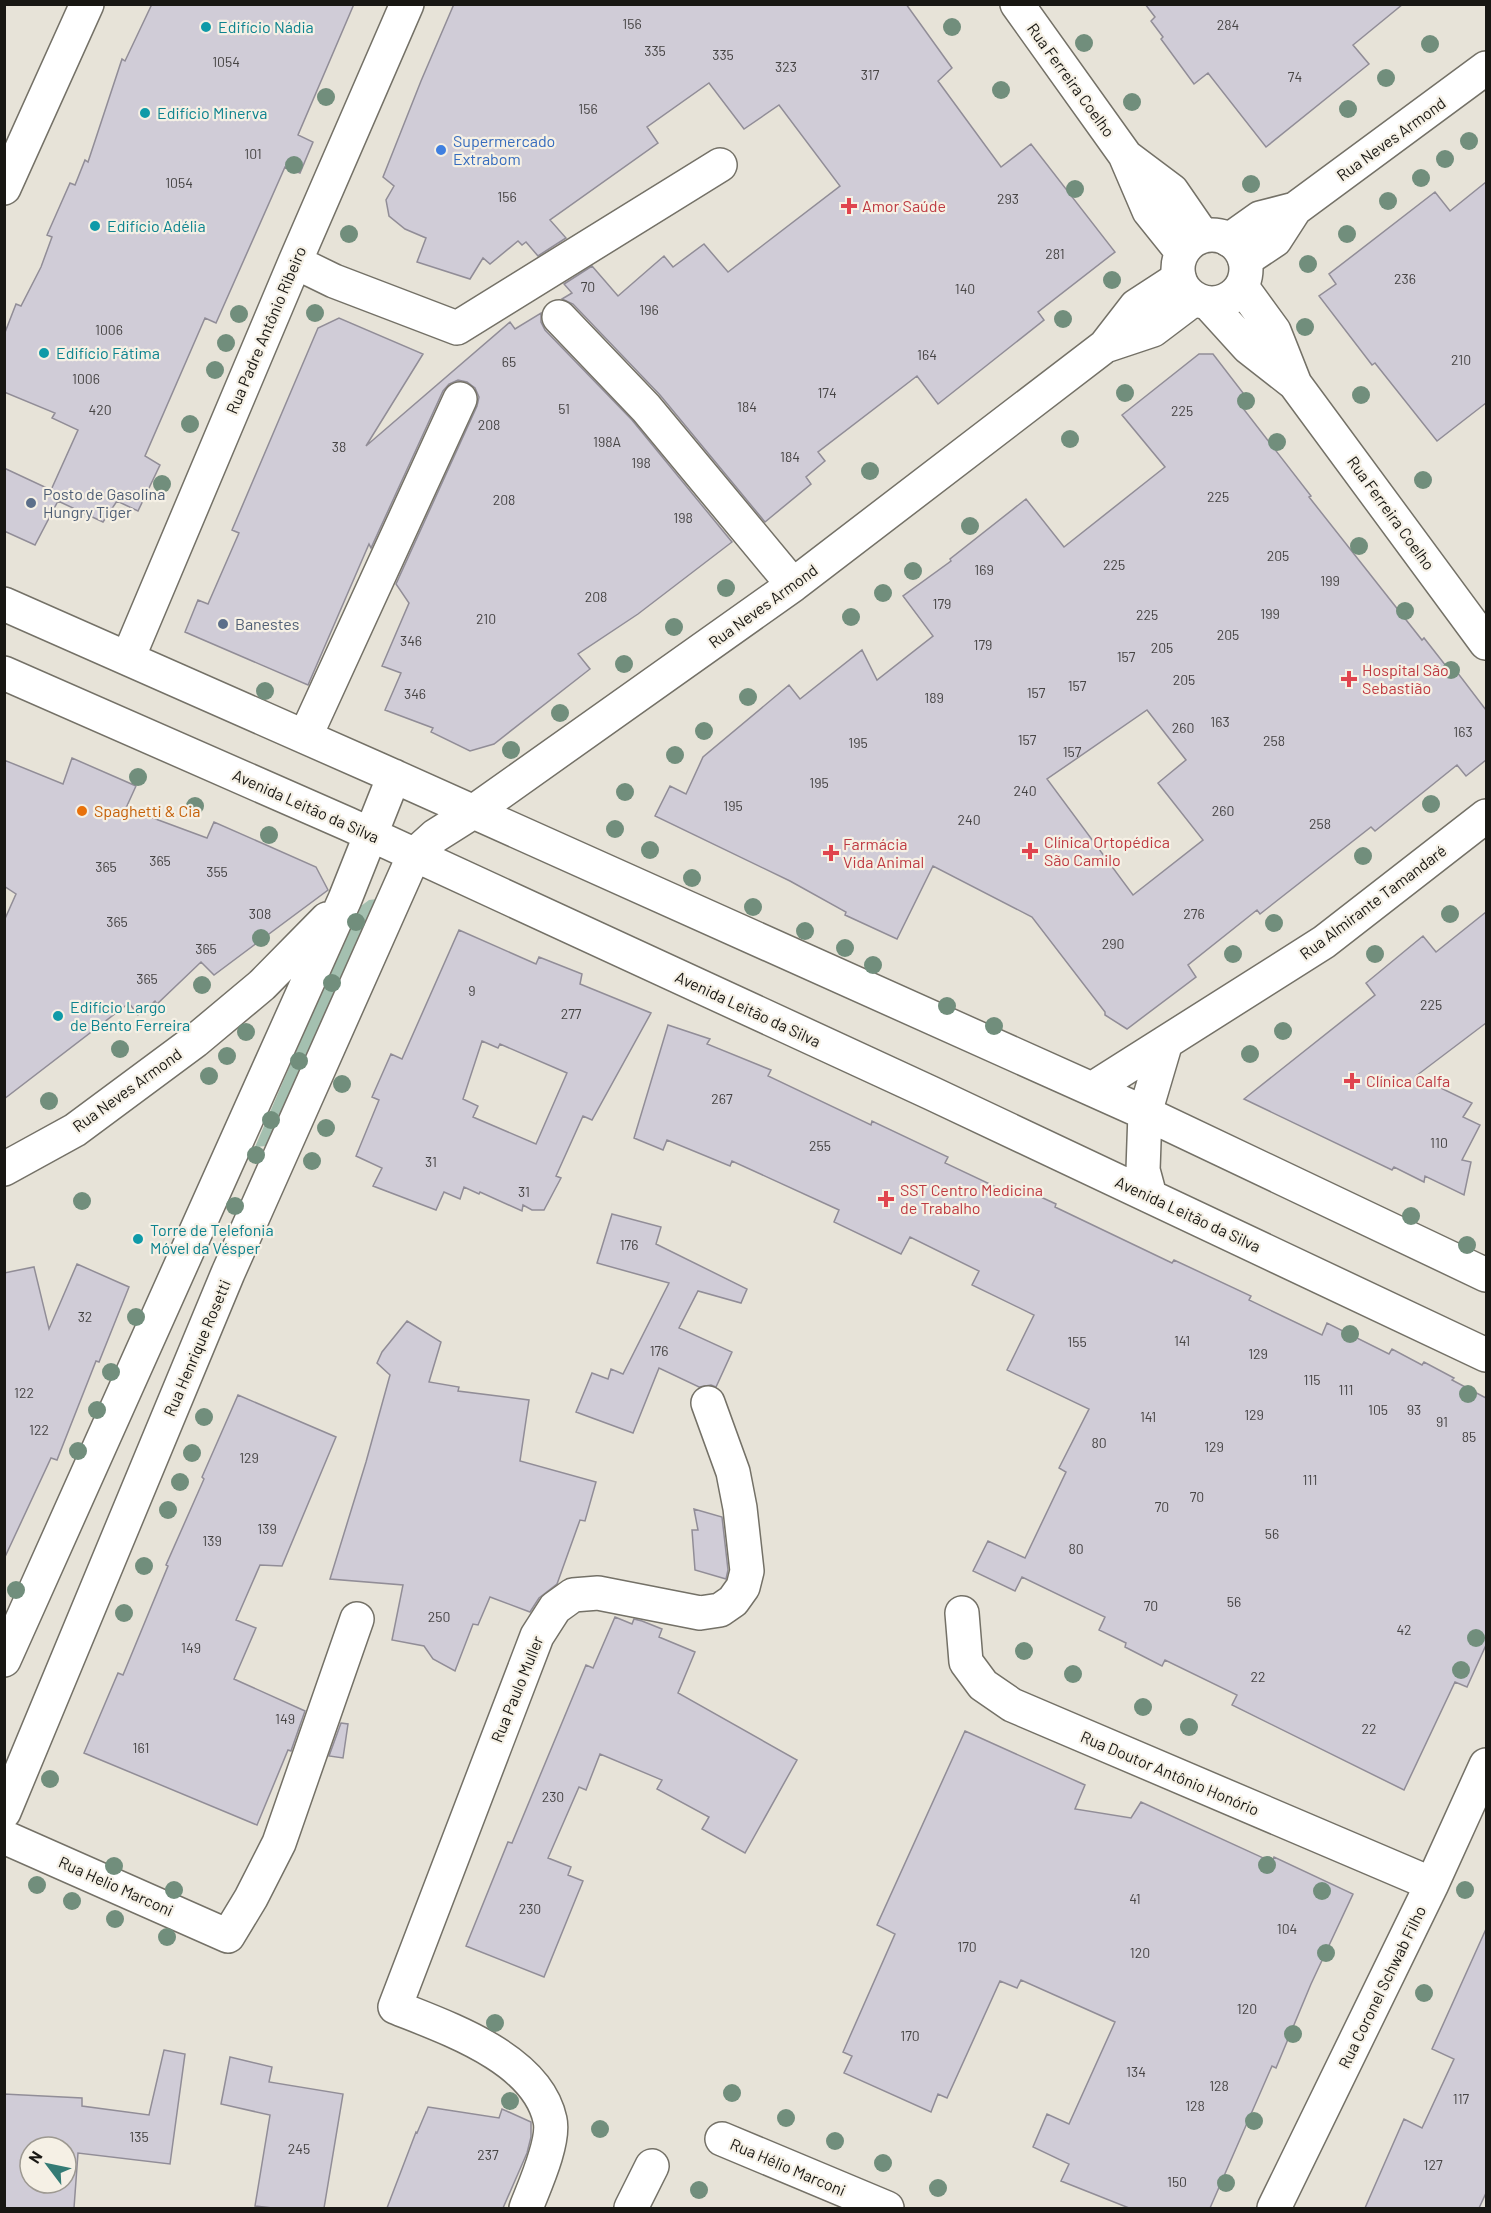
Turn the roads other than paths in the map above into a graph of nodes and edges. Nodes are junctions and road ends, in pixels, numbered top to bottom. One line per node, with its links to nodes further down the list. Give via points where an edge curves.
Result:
1 (87, 4): 6 (street)
2 (407, 4): 7 (street, Rua Padre Antônio Ribeiro)
3 (1017, 4): 8 (street, Rua Ferreira Coelho, via 1125,155 1172,191)
4 (1486, 68): 8 (street, Rua Neves Armond, via 1295,209 1260,218)
5 (720, 165): 7 (street, via 457,328)
6 (4, 188)
7 (295, 262): 14 (street, Rua Padre Antônio Ribeiro)
8 (1210, 269): 11 (street, Rua Neves Armond, via 1136,306 1105,346); 13 (street, Rua Ferreira Coelho, via 1248,347 1295,384)
9 (559, 317): 11 (street, via 646,408)
10 (460, 399): 16 (street)
11 (793, 585): 18 (street, Rua Neves Armond)
12 (4, 604): 14 (street)
13 (1486, 643)
14 (128, 658): 16 (street)
15 (4, 673): 20 (street, Avenida Leitão da Silva)
16 (305, 737): 17 (street)
17 (393, 776): 18 (street); 20 (street)
18 (473, 813): 21 (street, Rua Neves Armond, via 435,836); 24 (street)
19 (1486, 816): 23 (street, Rua Almirante Tamandaré, via 1324,942)
20 (369, 834): 21 (street, Avenida Leitão da Silva); 22 (street)
21 (414, 855): 27 (street, Avenida Leitão da Silva); 35 (street, Rua Henrique Rosetti, via 228,1272)
22 (345, 899): 26 (street, Rua Neves Armond, via 262,985 195,1041 75,1130); 33 (street)
23 (1166, 1042): 24 (street, Rua Almirante Tamandaré); 25 (street)
24 (1092, 1089): 25 (street)
25 (1145, 1113): 27 (street, via 1143,1170); 28 (street)
26 (4, 1169)
27 (1150, 1196): 29 (street, Avenida Leitão da Silva)
28 (1486, 1275)
29 (1486, 1355)
30 (708, 1403): 40 (street, Rua Paulo Muller, via 733,1472 740,1508 747,1570 743,1587 720,1610 700,1613 598,1593 573,1595 555,1608 537,1636 395,2007 465,2036 514,2067 537,2088 550,2121 547,2150)
31 (962, 1613): 37 (street, Rua Doutor Antônio Honório, via 966,1662 983,1685 1012,1705)
32 (357, 1619): 36 (street, Rua Helio Marconi, via 279,1843 228,1936)
33 (4, 1660)
34 (1486, 1765): 37 (street, Rua Coronel Schwab Filho)
35 (4, 1812)
36 (4, 1837)
37 (1432, 1884): 43 (street, Rua Coronel Schwab Filho)
38 (722, 2139): 42 (street, Rua Hélio Marconi)
39 (652, 2166): 41 (street)
40 (526, 2208)
41 (631, 2208)
42 (887, 2208)
43 (1274, 2208)

